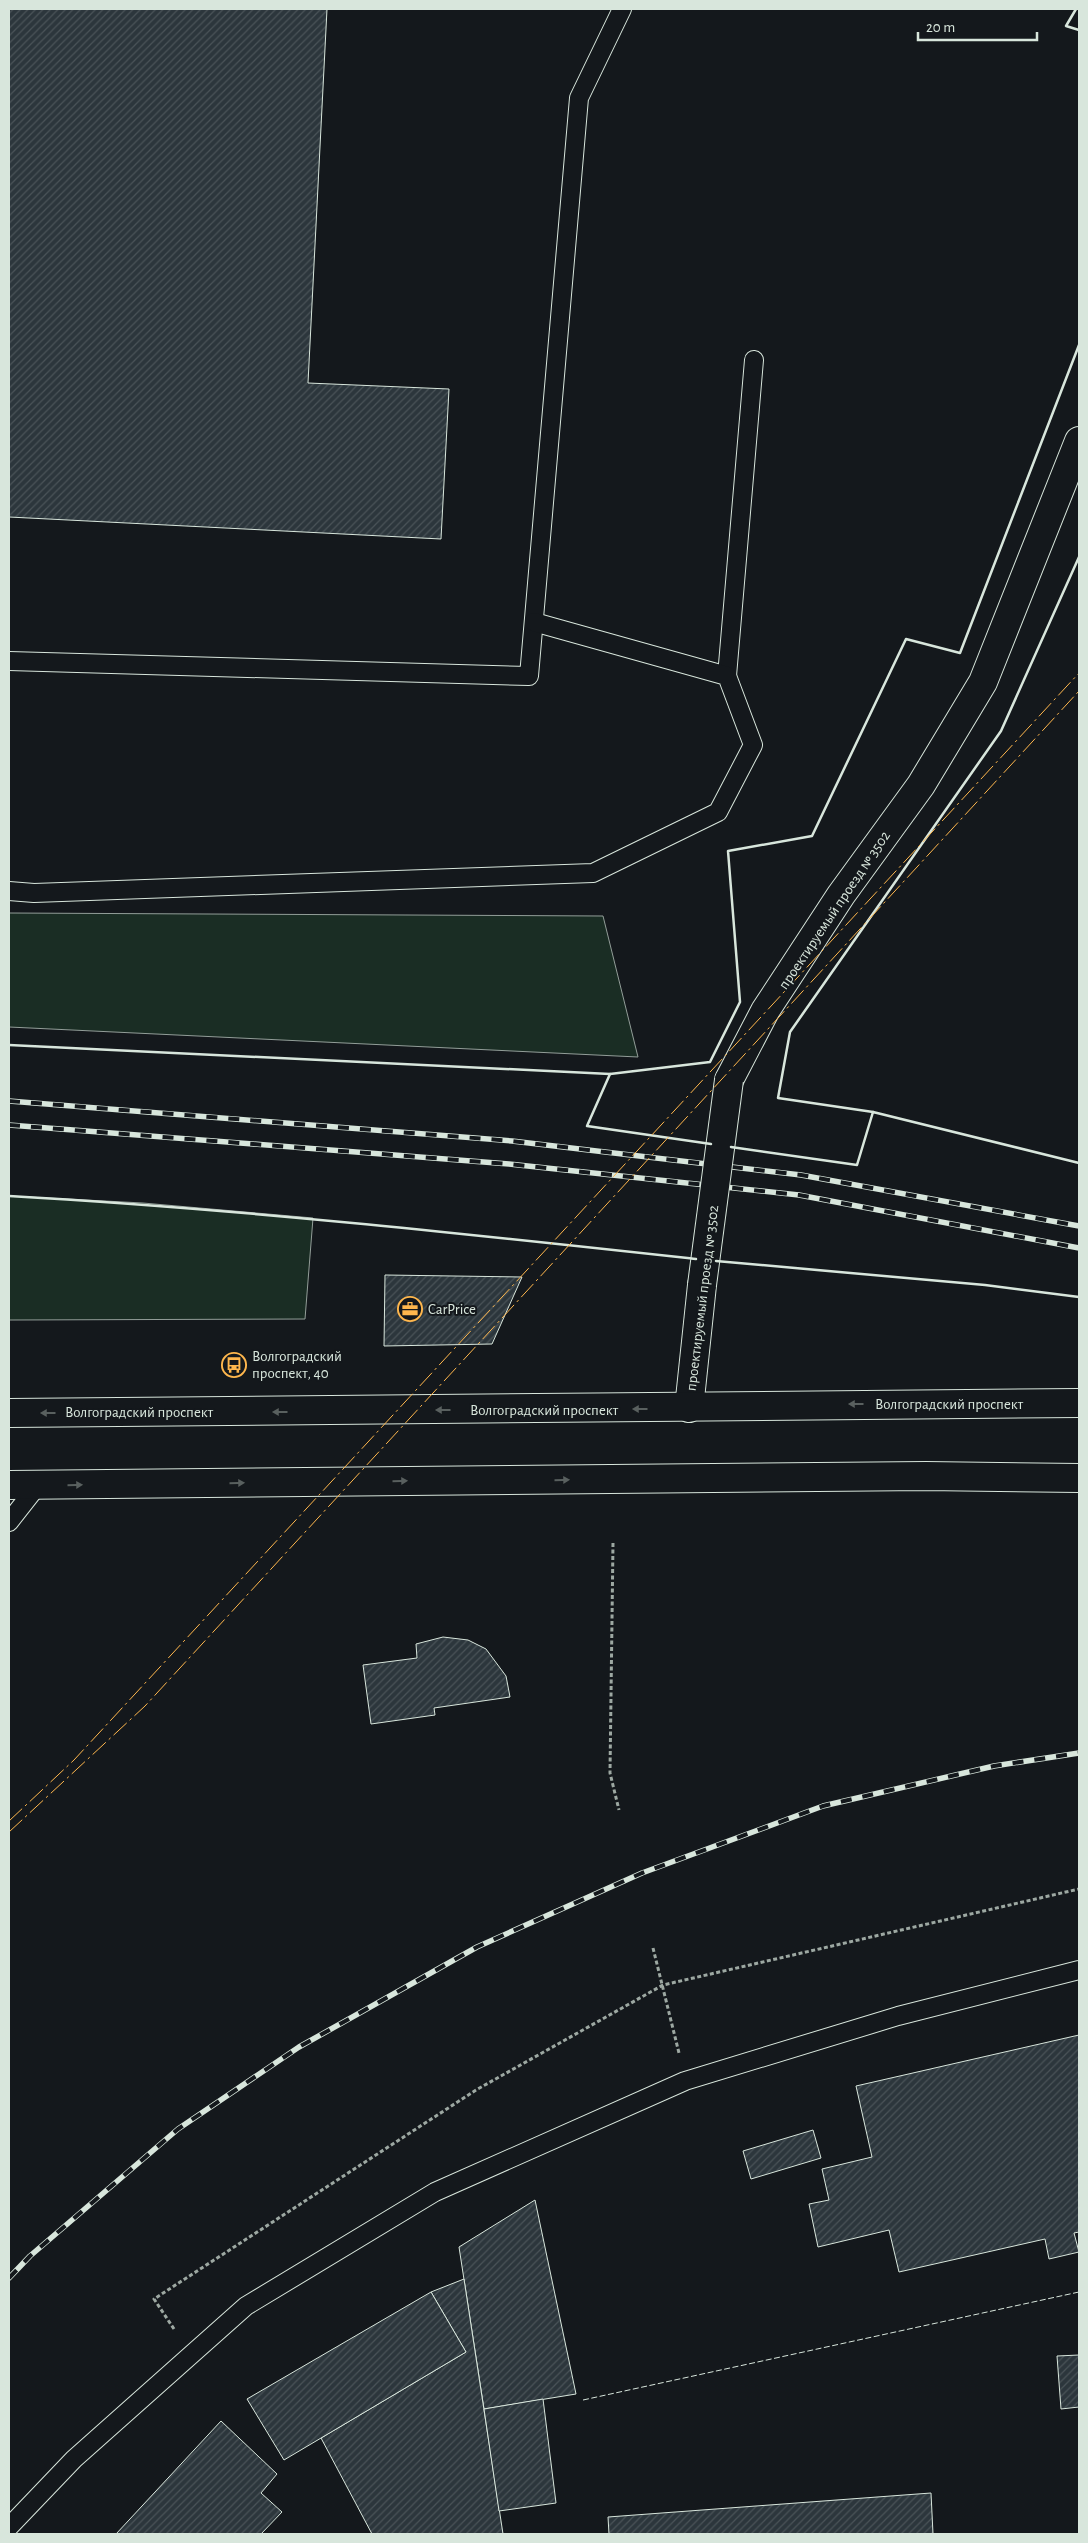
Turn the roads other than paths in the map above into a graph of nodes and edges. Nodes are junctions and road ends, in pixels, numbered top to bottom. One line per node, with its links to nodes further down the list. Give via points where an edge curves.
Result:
1 (622, 9): 4 (lane, via 579,98)
2 (754, 360): 6 (lane)
3 (1079, 441): 9 (main road, проектируемый проезд № 3502, bridge, via 983,682 921,786 841,895 765,1011 729,1080)
4 (534, 622): 5 (lane, via 529,676); 6 (lane)
5 (9, 661)
6 (727, 676): 7 (lane, via 753,745 718,812 593,874)
7 (9, 892)
8 (1079, 1403): 9 (main road, Волгоградский проспект, one-way to 9, via 780,1404)
9 (689, 1408): 10 (main road, Волгоградский проспект, one-way to 10)
10 (9, 1413)
11 (1079, 1478): 12 (main road, one-way to 11, via 916,1476)
12 (38, 1485): 13 (main road); 14 (lane)
13 (9, 1486)
14 (9, 1522)
15 (1079, 1970): 16 (lane, via 898,2016 685,2081 435,2192 246,2306 74,2459)
16 (9, 2527)

